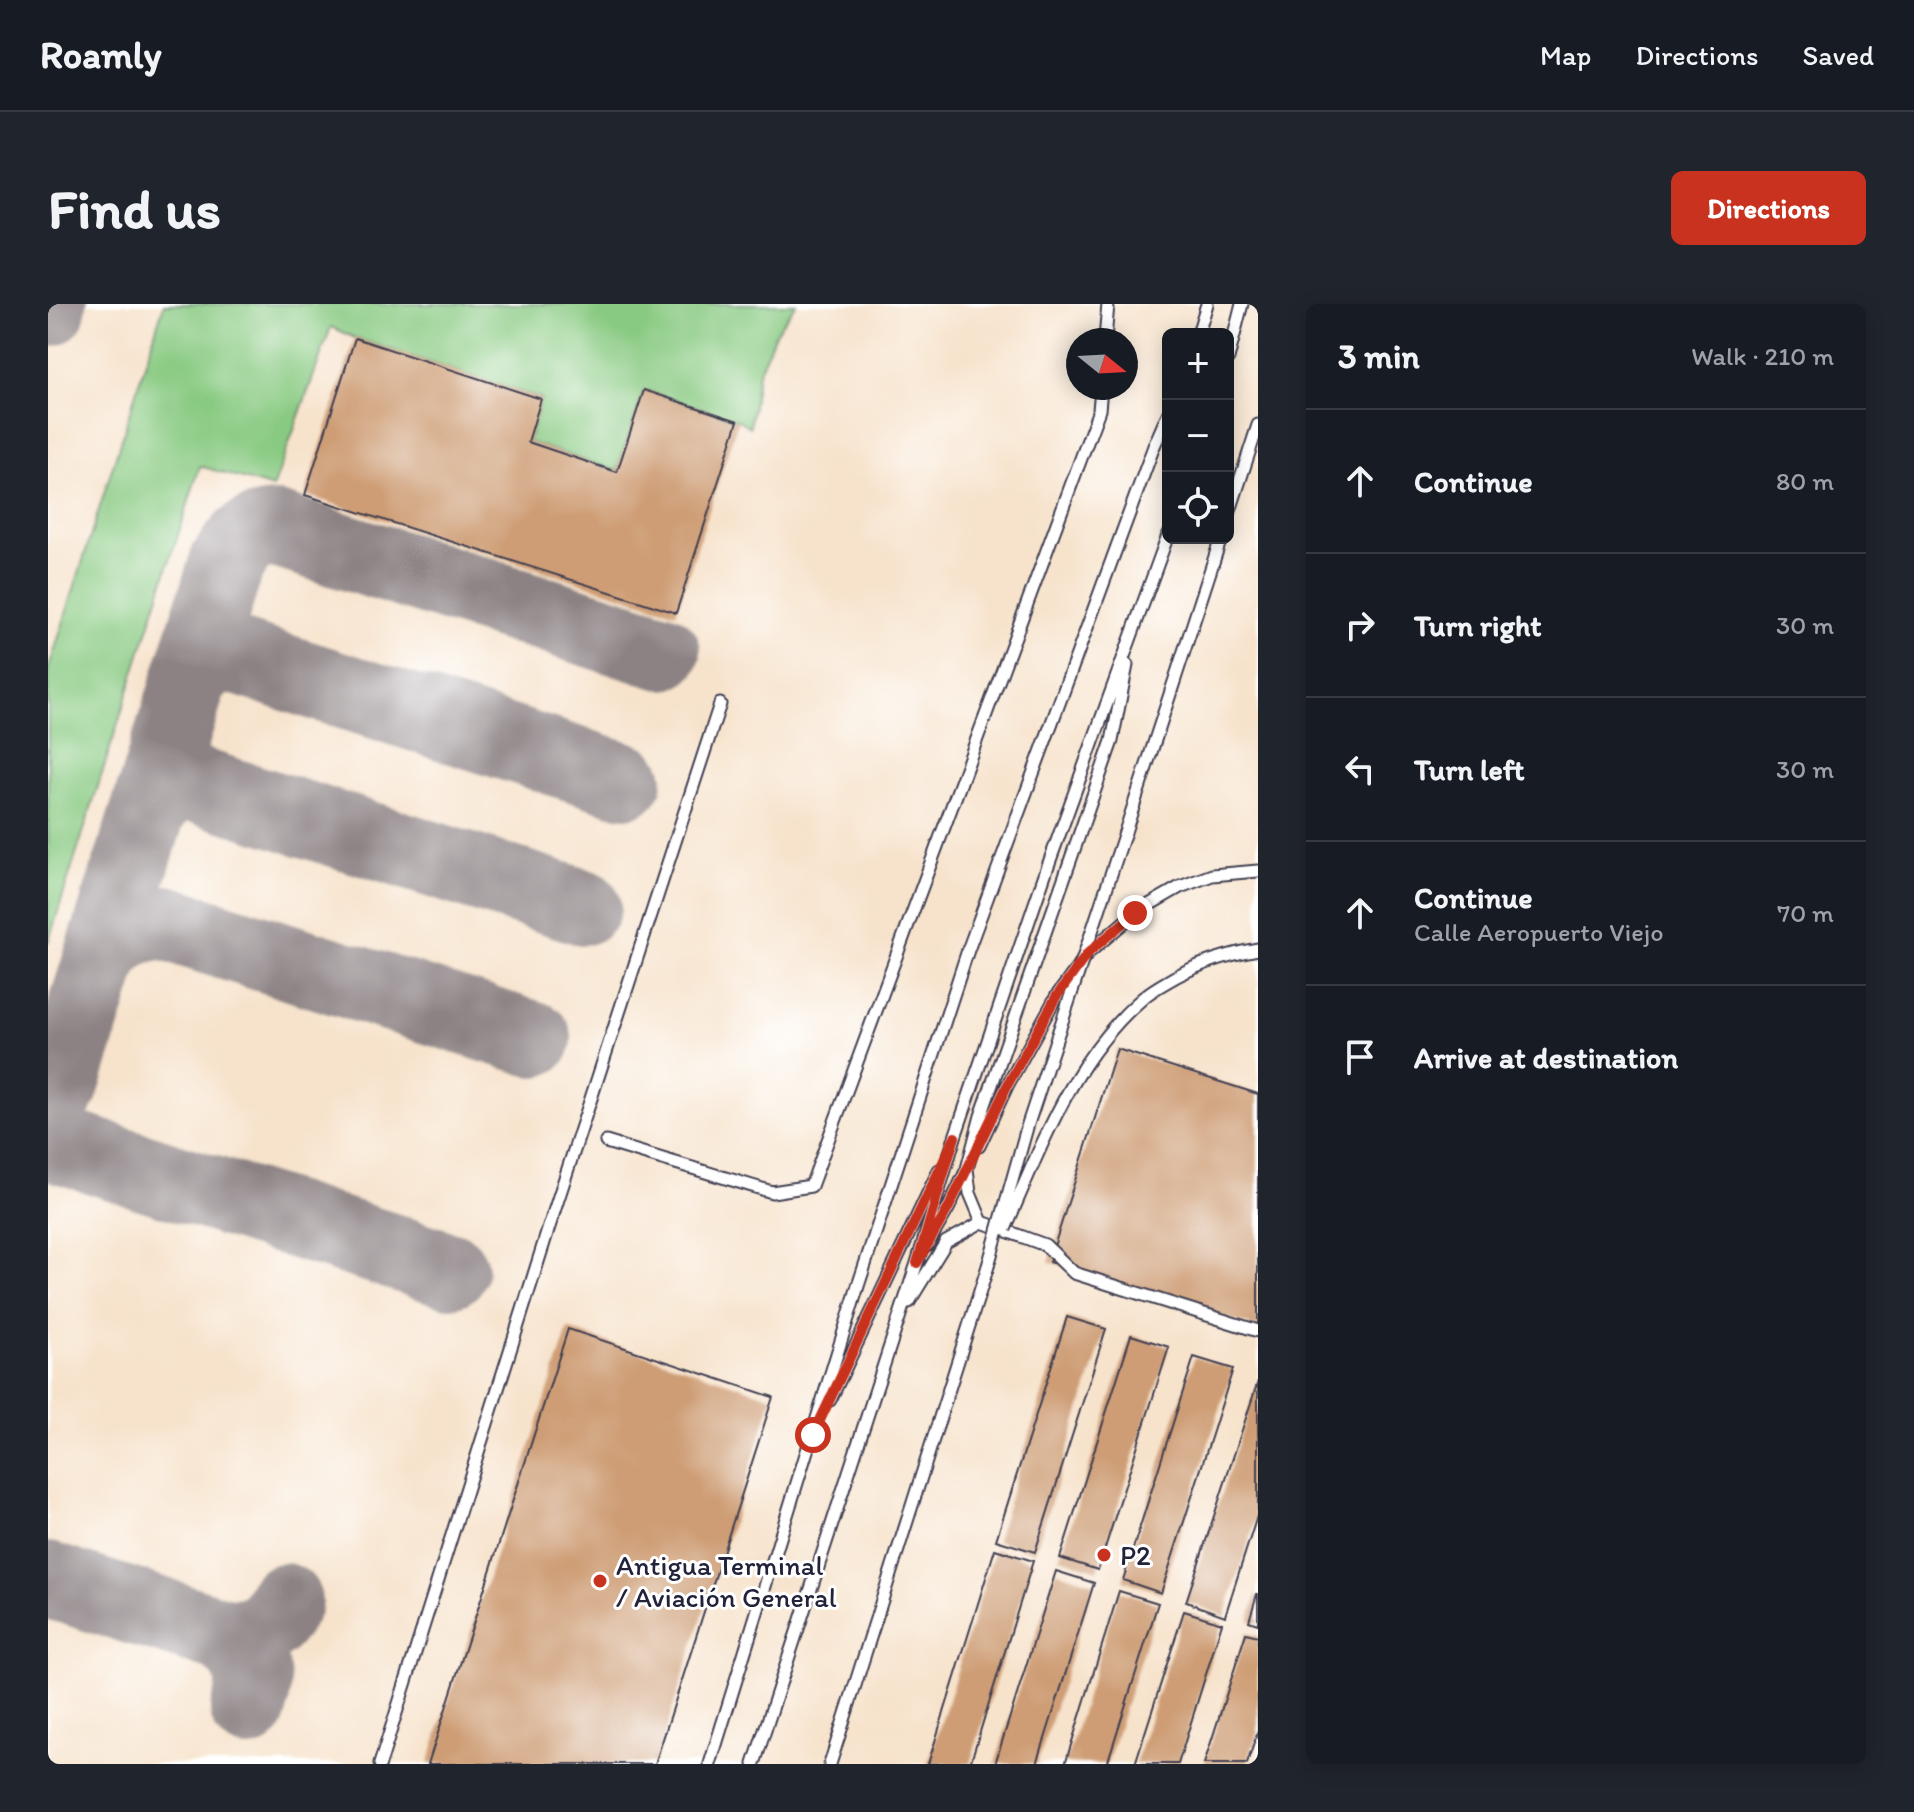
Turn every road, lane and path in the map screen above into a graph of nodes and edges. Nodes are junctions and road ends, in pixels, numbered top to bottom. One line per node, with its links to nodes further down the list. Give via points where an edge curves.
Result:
1 (1108, 304): 4 (lane)
2 (1207, 304): 5 (lane)
3 (1242, 304): 6 (lane)
4 (1106, 328)
5 (1200, 328)
6 (1234, 335)
7 (1100, 400): 18 (lane, via 811,1186 772,1192)
8 (1258, 425): 10 (lane)
9 (1162, 428): 25 (lane, via 968,950)
10 (1234, 499)
11 (1165, 544): 13 (lane)
12 (1219, 544): 22 (lane, bridge, via 1028,1124)
13 (1134, 629): 17 (lane); 19 (lane, via 1112,741)
14 (720, 704): 27 (lane)
15 (1258, 871): 19 (lane, via 1212,875 1180,887 1135,913 1088,953 1056,997)
16 (1258, 949): 22 (lane, bridge, via 1175,977 1132,1008 1095,1050 1050,1125)
17 (955, 1137): 21 (lane); 25 (lane)
18 (606, 1142)
19 (967, 1169): 20 (lane); 21 (lane)
20 (982, 1222): 23 (lane, via 946,1242); 24 (lane, via 1045,1245 1074,1273)
21 (917, 1263): 23 (lane)
22 (988, 1266): 29 (lane)
23 (897, 1320): 26 (lane)
24 (1258, 1331)
25 (813, 1435): 28 (lane)
26 (754, 1763)
27 (380, 1764)
28 (710, 1764)
29 (830, 1764)

